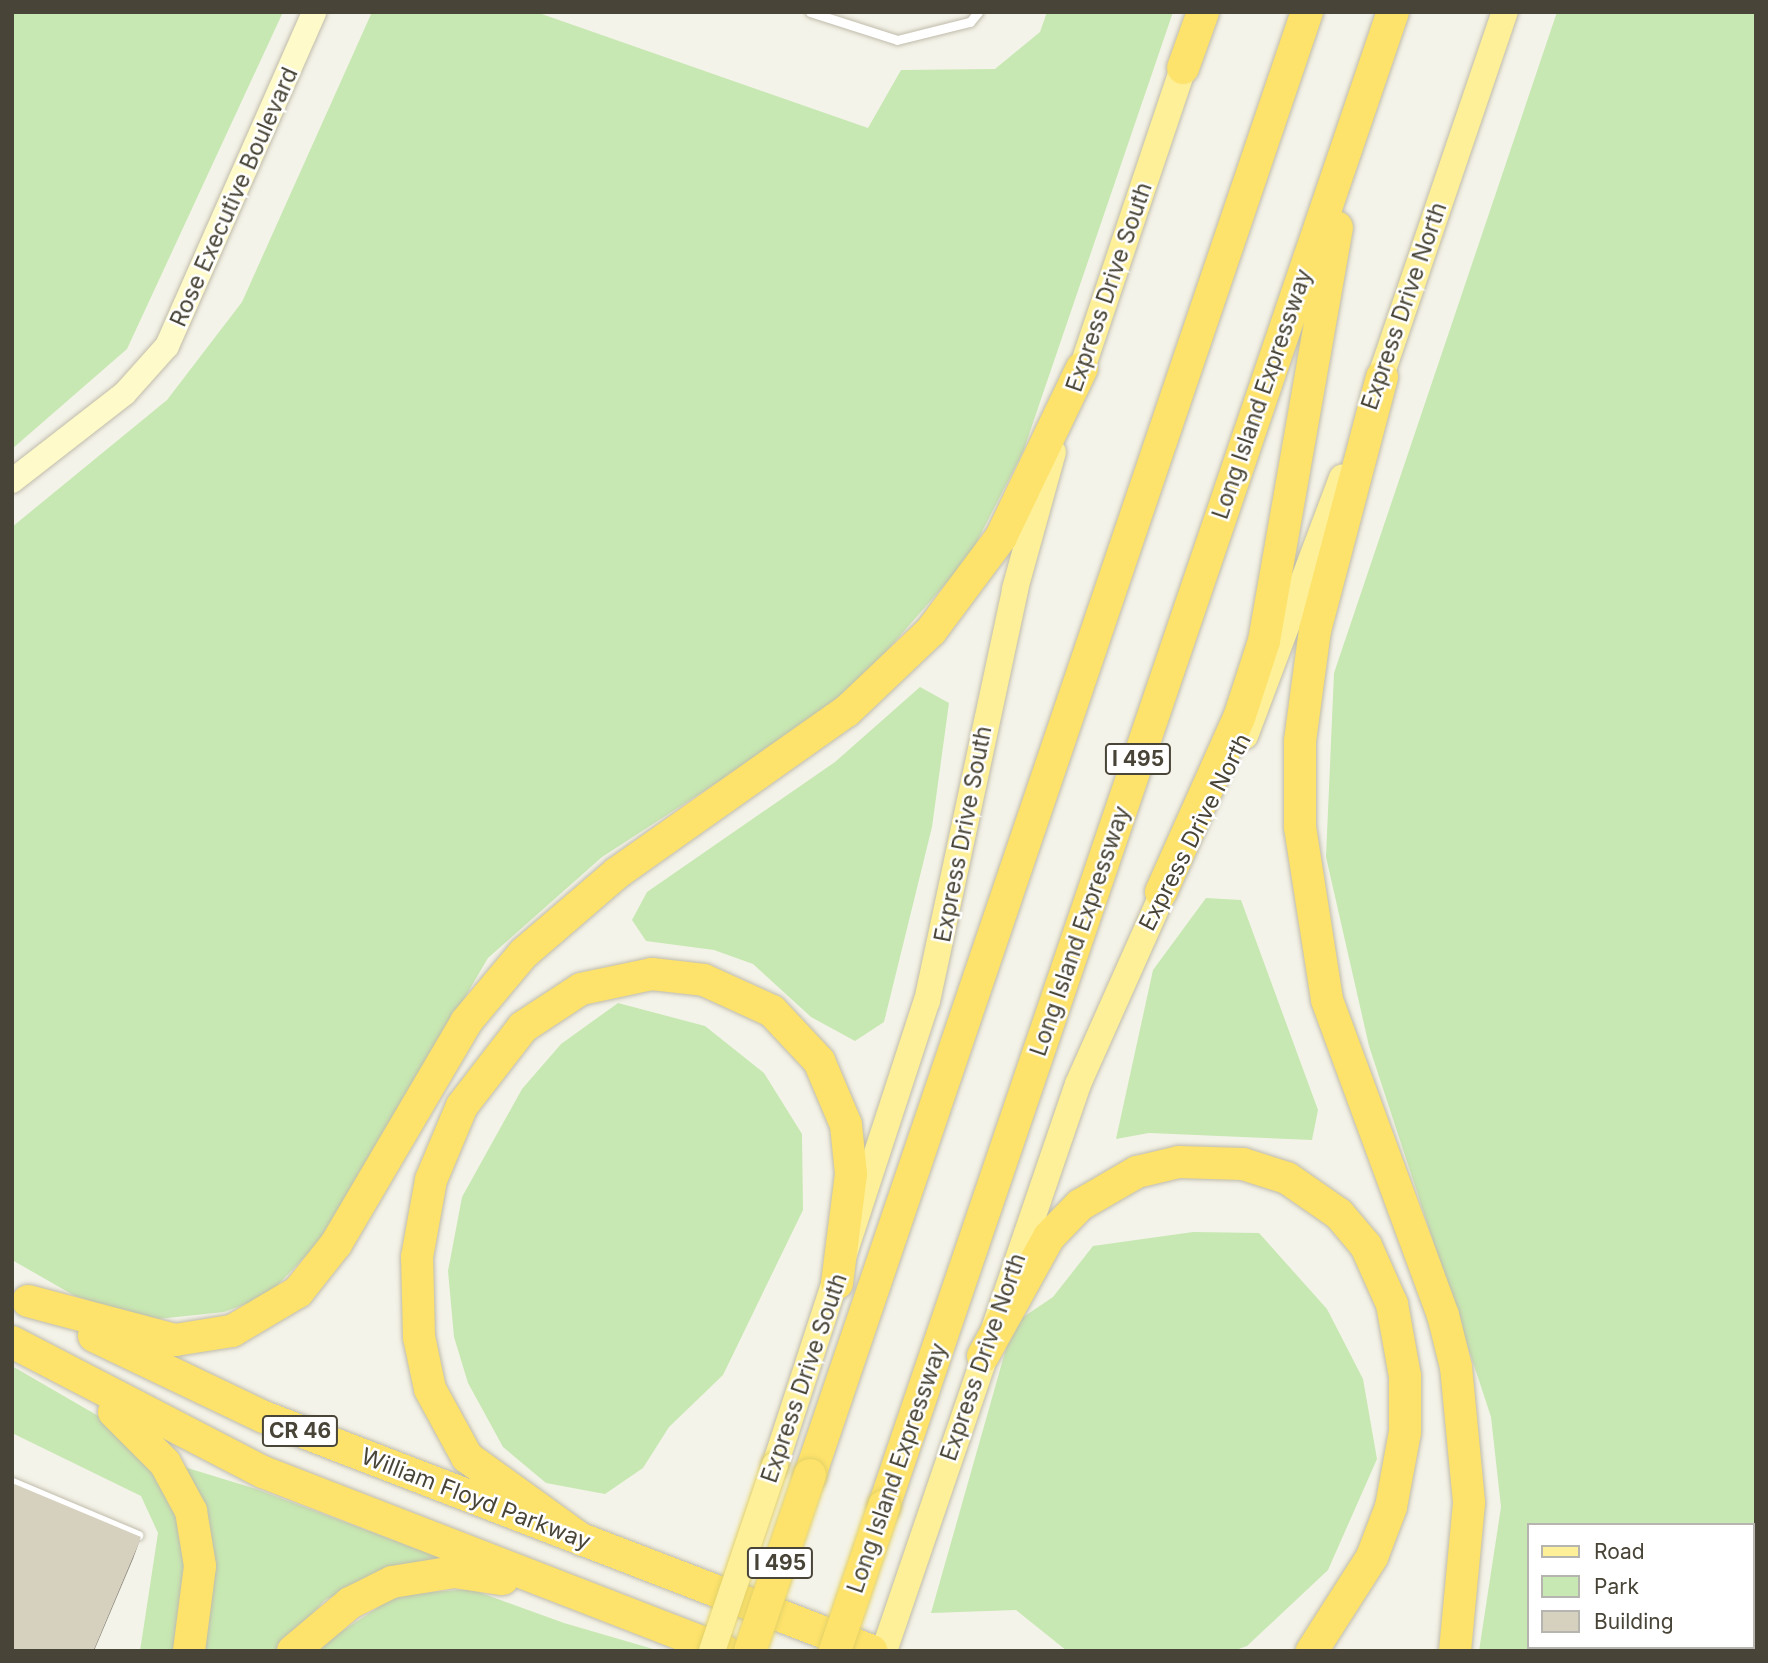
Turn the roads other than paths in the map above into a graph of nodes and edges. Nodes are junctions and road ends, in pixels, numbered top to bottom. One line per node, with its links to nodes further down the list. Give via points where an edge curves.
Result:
1 (314, 12): 13 (street, Rose Executive Boulevard, via 167,346 125,393)
2 (810, 12): 3 (lane, via 897,40 970,22)
3 (978, 12)
4 (1193, 12): 9 (street, Express Drive South)
5 (1203, 12): 9 (highway)
6 (1307, 12): 28 (highway, I 495, bridge)
7 (1393, 12): 10 (highway, Long Island Expressway / I 495)
8 (1505, 12): 12 (main road, Express Drive North)
9 (1183, 68): 11 (main road, Express Drive South)
10 (1364, 96): 14 (highway, via 1264,641 1239,718); 29 (highway, Long Island Expressway / I 495, bridge)
11 (1082, 368): 15 (main road, Express Drive South, via 1015,589 927,1001); 16 (highway, via 1001,537 931,631 847,711 617,873 524,953 461,1030 336,1244 298,1292 232,1331 174,1340)
12 (1382, 377): 14 (main road, Express Drive North, via 1256,714); 33 (highway, via 1315,629 1300,741 1300,827 1327,1000 1443,1315 1455,1367 1469,1503)
13 (12, 481)
14 (1161, 892): 18 (main road, Express Drive North, via 1078,1084)
15 (837, 1283): 22 (highway, via 851,1174 846,1125 818,1061 772,1011 704,980 652,974 581,989 523,1027 462,1106 431,1180 417,1256 419,1337 430,1389 467,1457); 26 (main road, Express Drive South, bridge)
16 (20, 1297): 22 (highway, William Floyd Parkway / CR 46, via 264,1417)
17 (12, 1342): 19 (highway, CR 46)
18 (983, 1356): 31 (main road, Express Drive North); 32 (highway, via 1049,1237 1089,1198 1137,1172 1179,1162 1243,1164 1287,1178 1339,1214 1366,1246 1392,1304 1405,1376 1405,1432 1391,1507 1372,1557)
19 (79, 1380): 23 (highway, CR 46, via 263,1472); 24 (highway, via 153,1449 191,1511 200,1566)
20 (12, 1482): 21 (lane)
21 (138, 1535)
22 (582, 1539): 30 (highway, William Floyd Parkway / CR 46)
23 (569, 1591): 25 (highway, via 472,1574 411,1577 350,1603); 27 (highway, CR 46)
24 (189, 1651)
25 (293, 1651)
26 (712, 1651)
27 (724, 1651)
28 (750, 1651)
29 (835, 1651)
30 (872, 1651)
31 (884, 1651)
32 (1312, 1651)
33 (1455, 1651)

